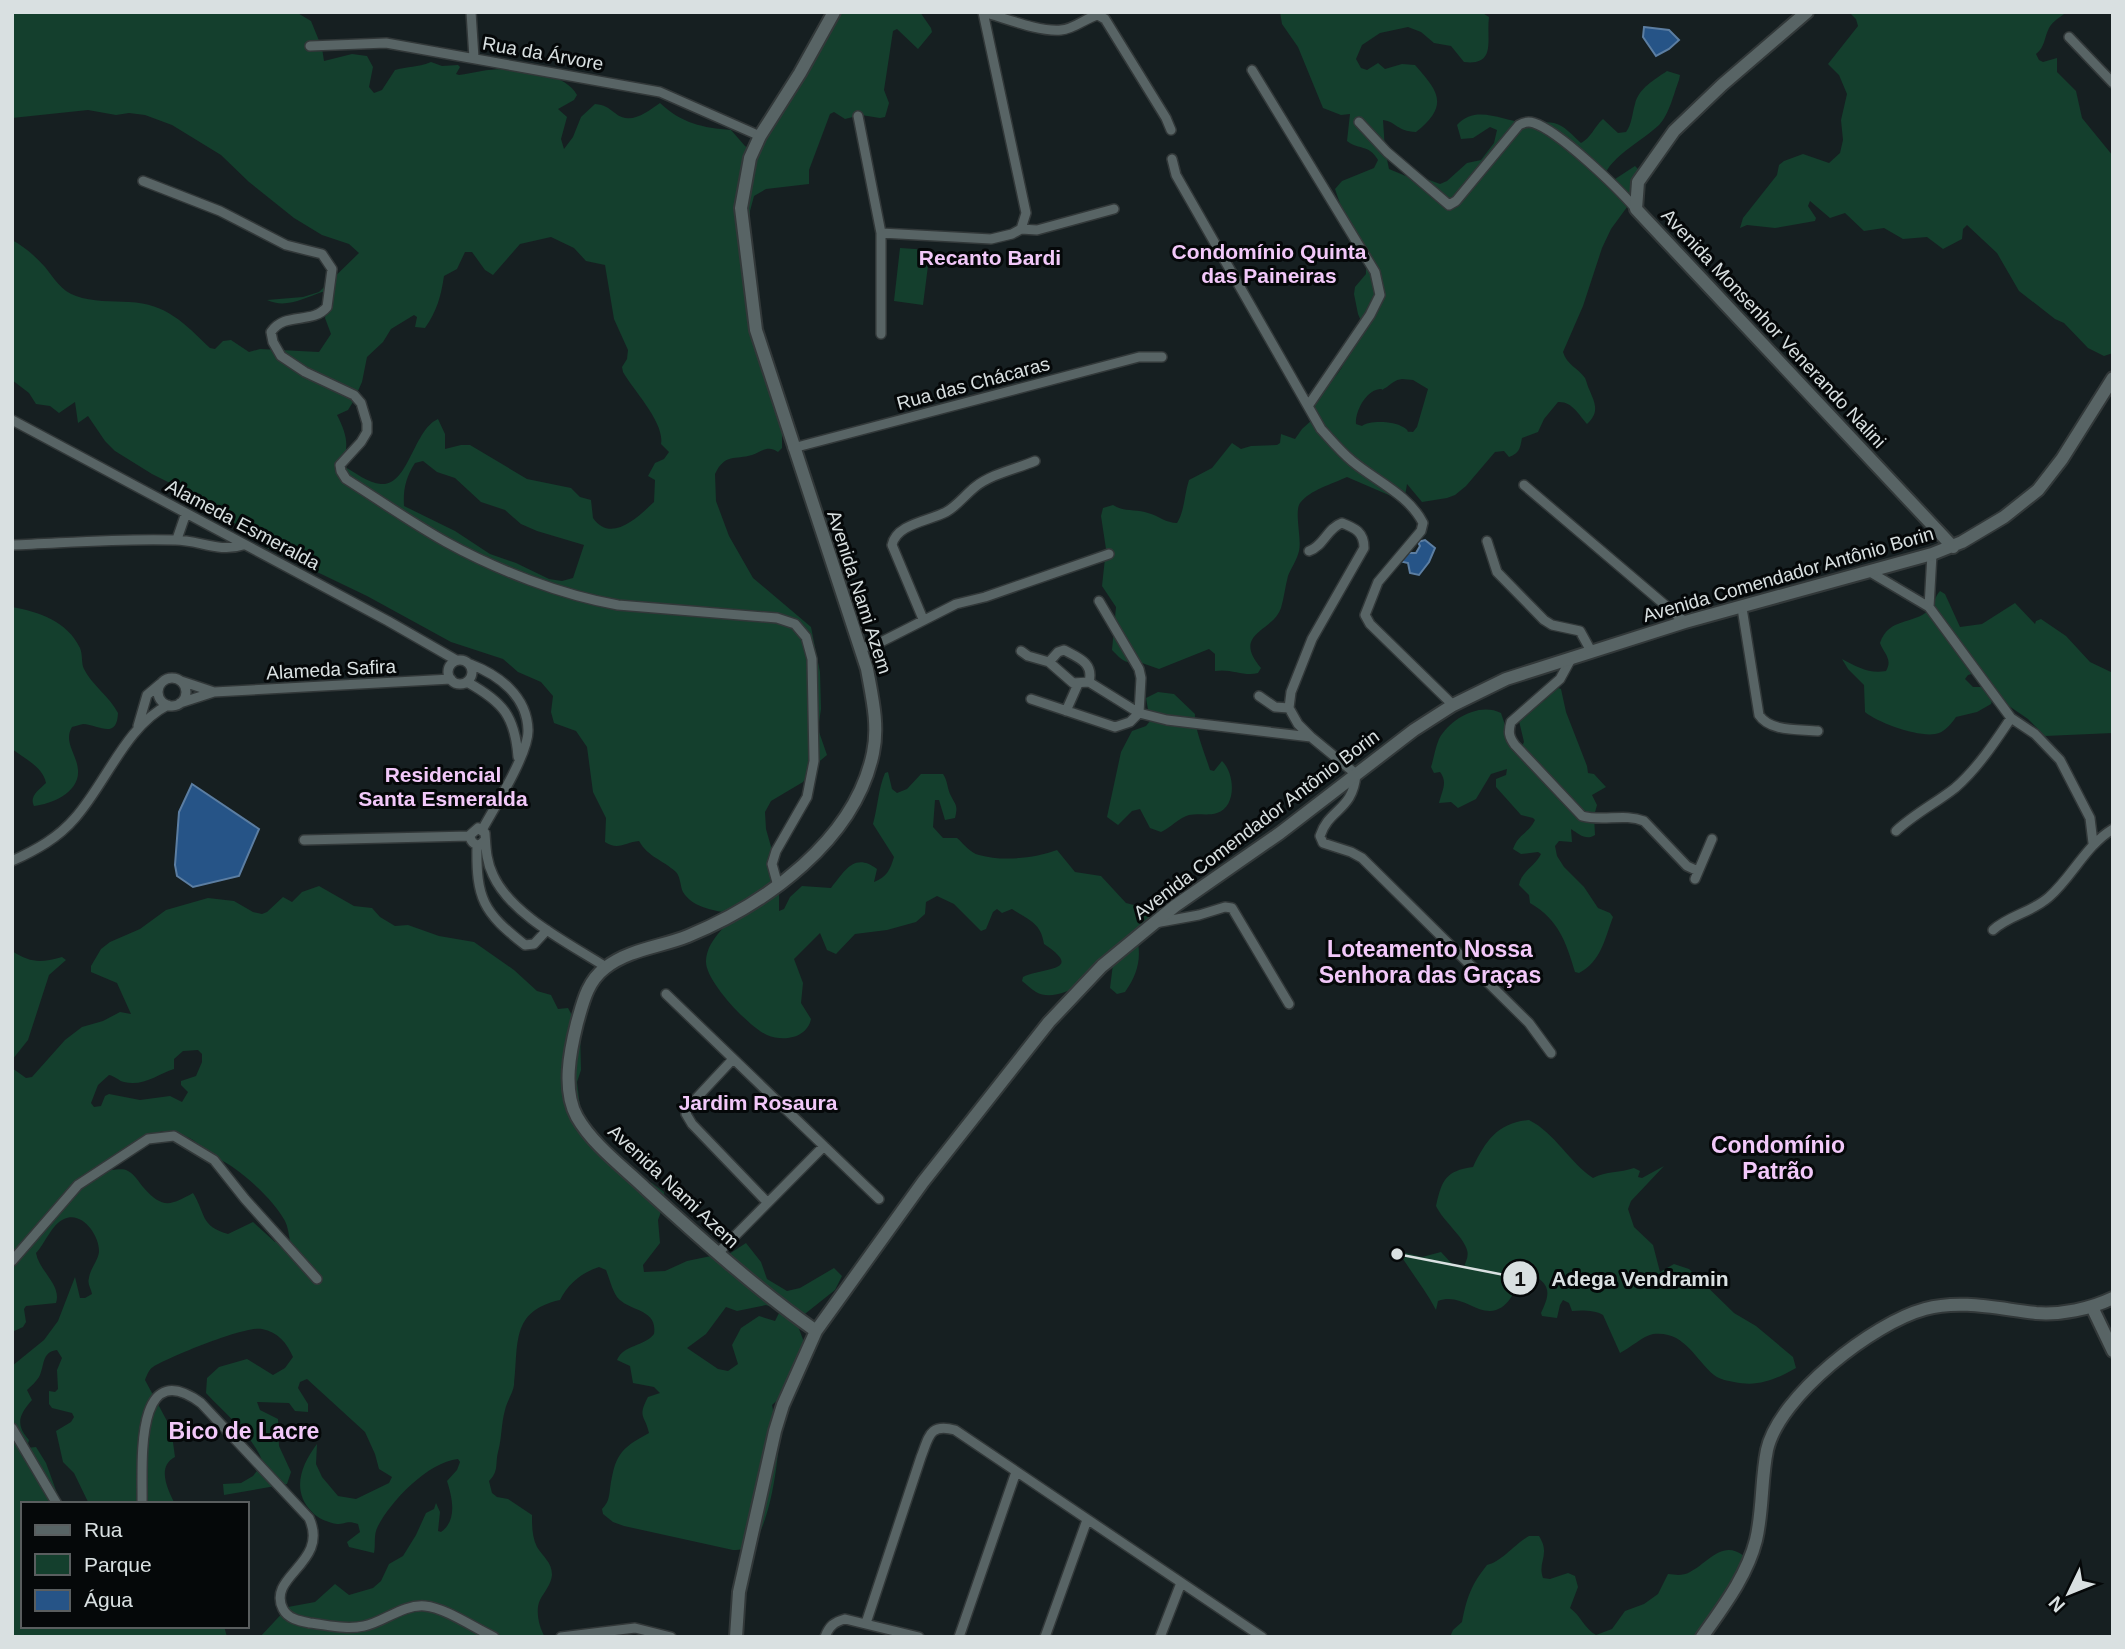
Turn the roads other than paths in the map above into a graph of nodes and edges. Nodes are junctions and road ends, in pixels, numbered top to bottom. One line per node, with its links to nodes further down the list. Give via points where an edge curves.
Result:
1 (471, 12): 7 (street)
2 (983, 12): 12 (street, via 1052,30 1071,28 1098,15 1105,19); 18 (street, via 1026,213)
3 (1807, 12): 17 (main road, Avenida Monsenhor Venerando Nalini, via 1674,131 1638,182)
4 (833, 13): 13 (main road, Avenida Nami Azem)
5 (2069, 37): 9 (street)
6 (310, 46): 7 (street, Rua da Árvore, via 386,43)
7 (474, 58): 13 (street, Rua da Árvore, via 660,92)
8 (1252, 70): 23 (street, via 1375,272 1380,295)
9 (2113, 82)
10 (858, 117): 19 (street)
11 (1359, 122): 17 (street, via 1449,205 1523,122 1557,135)
12 (1171, 130)
13 (760, 136): 25 (main road, Avenida Nami Azem, via 750,158 741,208 745,253 755,330)
14 (1172, 159): 23 (street)
15 (143, 181): 81 (street, via 220,211 286,245 321,254 328,261 331,290 323,313 285,320 271,332 281,356 354,394 361,403 367,432 340,465 346,479 475,557 593,601 777,618 794,624 806,636 812,659 814,761 807,797 772,864)
16 (1114, 209): 18 (street, via 1037,230)
17 (1636, 209): 33 (main road, Avenida Monsenhor Venerando Nalini)
18 (1021, 229): 19 (street, via 991,239)
19 (881, 233): 20 (street)
20 (881, 334)
21 (1162, 357): 25 (street, Rua das Chácaras, via 1139,357)
22 (2113, 379): 33 (main road, Avenida Comendador Antônio Borin, via 2038,490)
23 (1308, 406): 61 (street, via 1321,429 1351,460 1398,494 1423,523 1378,582 1365,615)
24 (12, 420): 28 (street, Alameda Esmeralda)
25 (793, 448): 43 (main road, Avenida Nami Azem)
26 (1035, 461): 41 (street, via 976,486 953,508 904,529 893,540)
27 (1524, 485): 42 (street)
28 (186, 513): 29 (street); 32 (street, Alameda Esmeralda)
29 (177, 540): 31 (street); 32 (street, via 219,549)
30 (1487, 541): 45 (street, via 1499,574 1548,624 1580,631)
31 (12, 545)
32 (243, 545): 47 (street, Alameda Esmeralda)
33 (1953, 547): 36 (main road, Avenida Comendador Antônio Borin)
34 (1309, 551): 62 (street, via 1336,524 1356,529 1364,541 1312,639)
35 (1109, 554): 41 (street)
36 (1932, 554): 37 (main road, Avenida Comendador Antônio Borin); 39 (street)
37 (1870, 572): 39 (street); 40 (main road, Avenida Comendador Antônio Borin)
38 (1099, 601): 64 (street, via 1139,669)
39 (1929, 607): 65 (street)
40 (1742, 608): 42 (main road, Avenida Comendador Antônio Borin); 67 (street, via 1762,720 1774,726)
41 (923, 619): 43 (street)
42 (1685, 622): 45 (main road, Avenida Comendador Antônio Borin)
43 (861, 648): 81 (main road, Avenida Nami Azem, via 875,710 873,752 861,789 845,820)
44 (1020, 651): 48 (street)
45 (1591, 651): 46 (main road, Avenida Comendador Antônio Borin)
46 (1572, 657): 61 (main road, Avenida Comendador Antônio Borin); 76 (street, via 1560,679 1511,722 1509,737 1515,746 1583,816 1644,821 1697,875)
47 (456, 660): 49 (street, Alameda Esmeralda); 50 (street, via 449,668)
48 (1049, 662): 53 (street, via 1064,650 1089,667); 55 (street)
49 (470, 664): 52 (street, via 472,675); 69 (street, Alameda Esmeralda, via 498,678 523,706 528,731)
50 (451, 679): 52 (street, via 457,684); 56 (street, Alameda Safira)
51 (181, 681): 54 (street, Alameda Safira, via 172,678); 56 (street, Alameda Safira); 59 (street, via 186,692)
52 (467, 682): 69 (street, via 504,709 516,732)
53 (1089, 682): 55 (street); 64 (street)
54 (161, 683): 60 (street, via 159,695); 66 (street, Alameda Safira, via 147,695)
55 (1078, 684): 63 (street)
56 (214, 692): 59 (street, Alameda Safira)
57 (1259, 696): 62 (street, via 1275,707)
58 (1031, 699): 63 (street)
59 (180, 703): 60 (street, Alameda Safira)
60 (168, 705): 66 (street, Alameda Safira)
61 (1453, 705): 70 (main road, Avenida Comendador Antônio Borin)
62 (1289, 708): 68 (street)
63 (1066, 711): 64 (street, via 1115,727)
64 (1139, 713): 68 (street)
65 (2011, 718): 71 (street, via 2060,760); 74 (street, via 1956,787)
66 (138, 728): 80 (street, Alameda Safira, via 74,820 55,837)
67 (1818, 731)
68 (1311, 737): 70 (street)
69 (519, 759): 72 (street, Alameda Esmeralda)
70 (1356, 774): 82 (main road, Avenida Comendador Antônio Borin); 88 (street, via 1353,795 1322,828 1323,843 1362,858 1529,1023)
71 (2090, 818): 73 (street); 79 (street)
72 (482, 830): 75 (street, via 475,829); 78 (street, via 486,836)
73 (2112, 830): 79 (street)
74 (1896, 831)
75 (470, 836): 77 (street); 78 (street, via 472,842)
76 (1712, 839)
77 (304, 840)
78 (481, 843): 83 (street, via 492,875 507,896); 83 (street, via 478,883 496,920 525,945 531,946)
79 (2093, 844): 84 (street, via 2035,909 2003,921)
80 (12, 861)
81 (778, 886): 85 (main road, Avenida Nami Azem, via 688,936)
82 (1155, 923): 87 (street, via 1231,908); 98 (main road, Avenida Comendador Antônio Borin, via 1102,966 1049,1022 923,1181)
83 (547, 930): 85 (street)
84 (1993, 930)
85 (606, 967): 93 (main road, Avenida Nami Azem, via 584,996 574,1035 569,1075 576,1115 603,1149)
86 (666, 994): 89 (street)
87 (1289, 1004)
88 (1551, 1052)
89 (733, 1059): 90 (street); 92 (street, via 689,1106 687,1114)
90 (824, 1146): 91 (street); 92 (street)
91 (879, 1199)
92 (767, 1202): 93 (street)
93 (717, 1254): 98 (main road, Avenida Nami Azem)
94 (12, 1261): 95 (street, via 78,1185 148,1139 174,1136 214,1160)
95 (317, 1279)
96 (2113, 1298): 97 (main road)
97 (2092, 1307): 99 (main road); 117 (main road, via 2039,1313 1946,1305 1923,1309 1890,1322 1831,1364 1777,1423 1767,1448 1756,1541 1735,1589)
98 (816, 1331): 110 (main road, Avenida Comendador Antônio Borin, via 775,1431 739,1592)
99 (2113, 1351)
100 (12, 1428): 102 (street)
101 (1016, 1472): 104 (street); 106 (street, via 955,1430 942,1426 930,1435); 113 (street)
102 (56, 1502)
103 (142, 1502): 107 (street, via 145,1418 159,1394 184,1391 201,1403 309,1518 314,1544 280,1596 289,1617 349,1629 425,1606)
104 (1087, 1520): 105 (street); 114 (street)
105 (1181, 1583): 115 (street); 116 (street)
106 (866, 1623): 111 (street, via 835,1621); 112 (street)
107 (494, 1637)
108 (561, 1637): 109 (street, via 635,1628)
109 (671, 1637)
110 (736, 1637)
111 (825, 1637)
112 (919, 1637)
113 (958, 1637)
114 (1045, 1637)
115 (1160, 1637)
116 (1262, 1637)
117 (1702, 1637)

